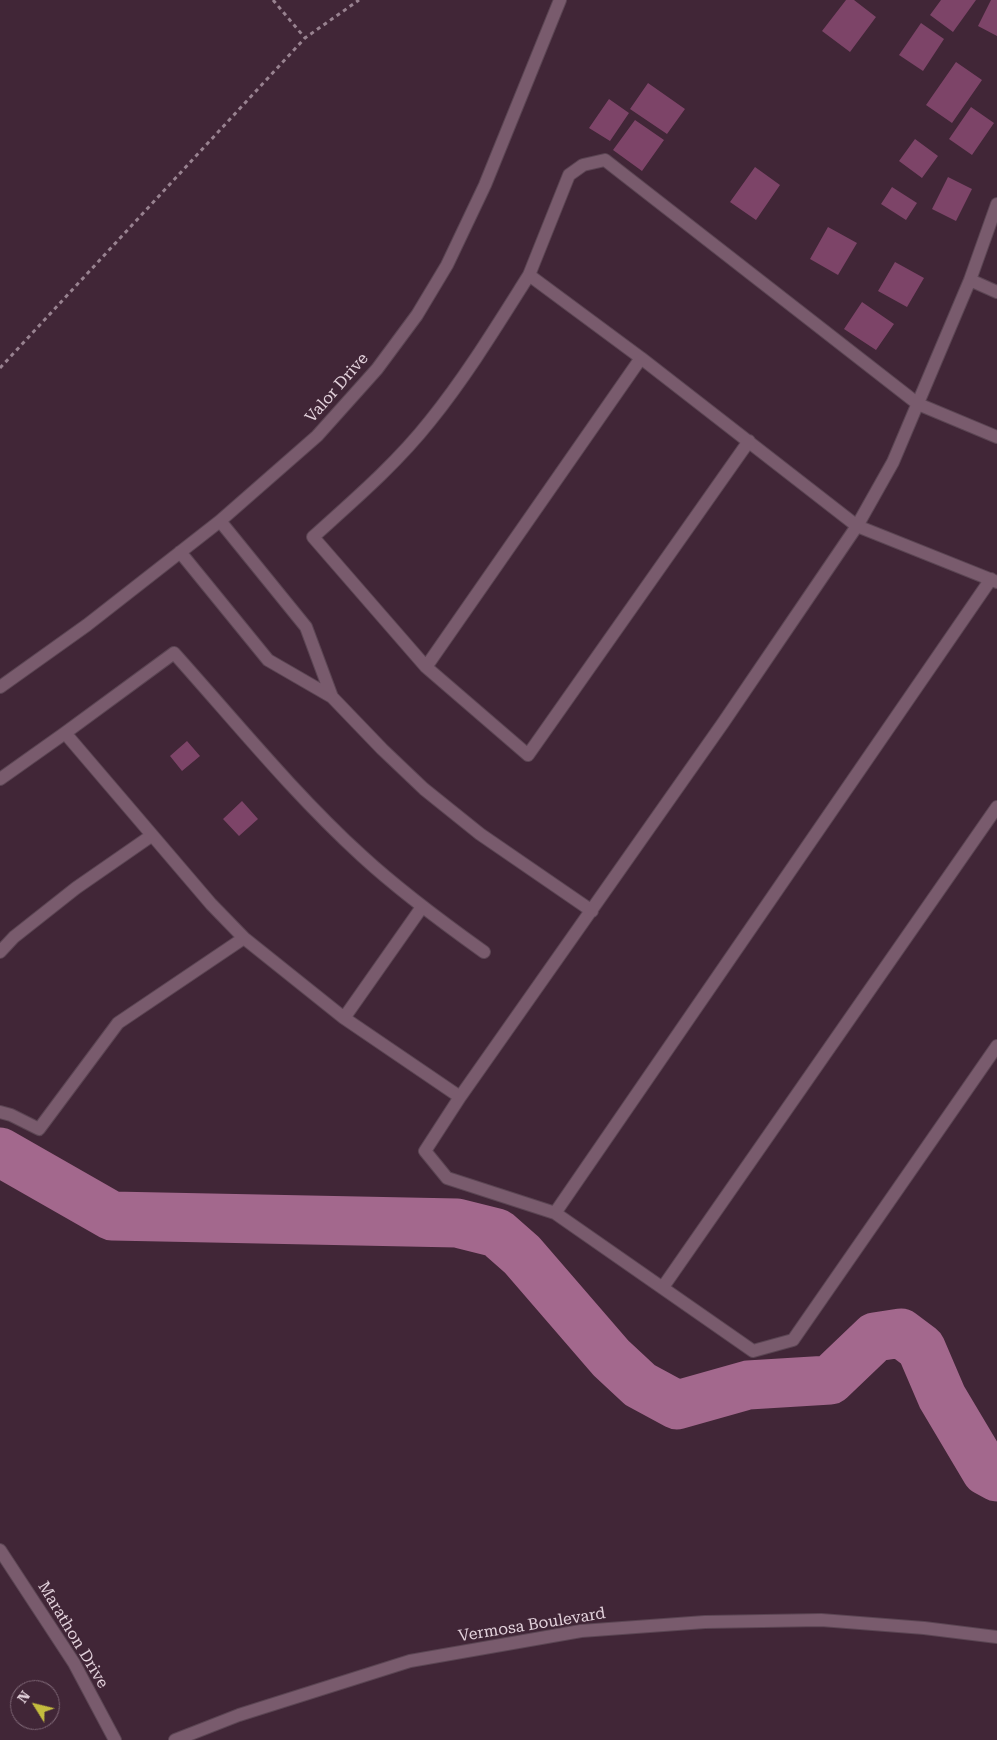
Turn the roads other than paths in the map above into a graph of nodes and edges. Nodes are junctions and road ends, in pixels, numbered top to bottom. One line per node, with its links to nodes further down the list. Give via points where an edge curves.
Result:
1 (560, 0): 10 (street, Valor Drive, via 485,186 447,265 416,315 377,369 317,436)
2 (997, 204): 4 (street)
3 (529, 275): 6 (street); 7 (street, via 569,175 584,165 605,160); 14 (street, via 476,358 430,421 372,484 313,537)
4 (970, 280): 5 (street); 7 (street)
5 (997, 292)
6 (641, 358): 9 (street); 14 (street)
7 (918, 404): 8 (street); 11 (street, via 893,462)
8 (997, 437)
9 (749, 441): 11 (street); 14 (street, via 528,755)
10 (220, 521): 12 (street, Valor Drive); 16 (street, via 306,627)
11 (857, 526): 13 (street); 22 (street)
12 (180, 552): 15 (street, Valor Drive, via 87,625); 16 (street, via 268,660)
13 (994, 580): 30 (street)
14 (426, 667)
15 (0, 687)
16 (332, 696): 22 (street, via 424,789 480,834)
17 (66, 733): 18 (street); 20 (street); 21 (street, via 174,653 316,812 362,857)
18 (0, 778)
19 (997, 807): 31 (street)
20 (151, 836): 23 (street); 24 (street, via 76,888)
21 (422, 907): 25 (street); 26 (street)
22 (592, 911): 28 (street)
23 (244, 938): 26 (street); 29 (street, via 118,1023 39,1129)
24 (0, 952)
25 (484, 952)
26 (344, 1018): 28 (street)
27 (997, 1046): 31 (street, via 793,1340 753,1351)
28 (460, 1097): 30 (street, via 425,1151 446,1178)
29 (0, 1112)
30 (555, 1213): 31 (street)
31 (663, 1287)
32 (0, 1550): 34 (street, Marathon Drive, via 74,1663)
33 (997, 1637): 35 (street, Vermosa Boulevard, via 821,1620 705,1622 582,1630 410,1661 239,1714)
34 (114, 1740)
35 (175, 1740)

